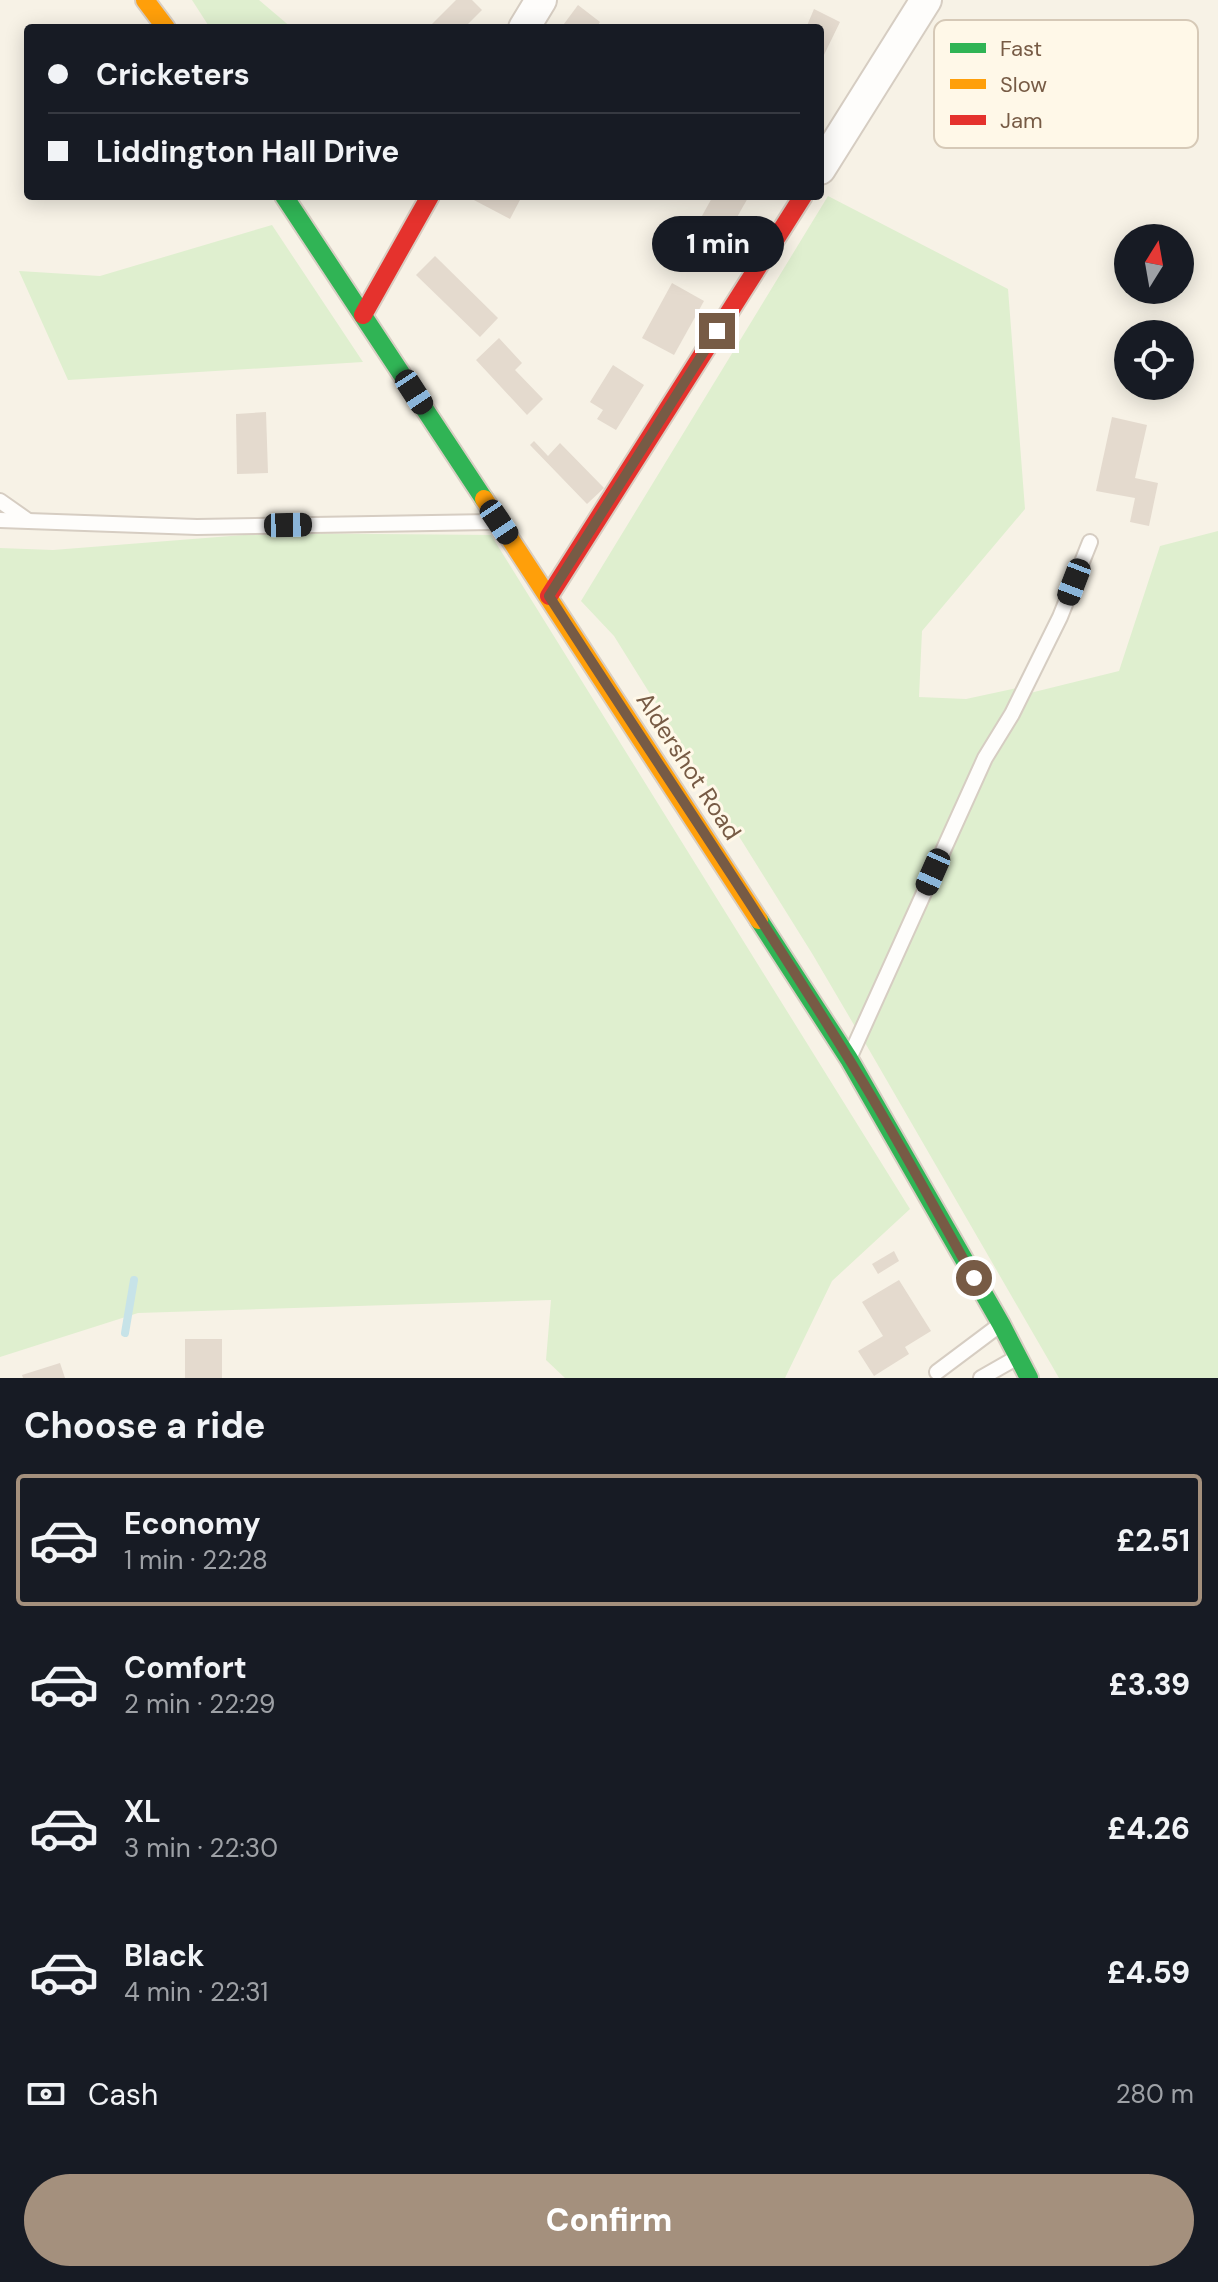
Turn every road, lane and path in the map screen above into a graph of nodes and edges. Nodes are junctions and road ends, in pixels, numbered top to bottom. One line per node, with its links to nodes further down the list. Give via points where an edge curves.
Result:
1 (145, 0): 4 (main road)
2 (541, 0): 5 (street)
3 (926, 0): 6 (street)
4 (163, 24)
5 (526, 24)
6 (824, 163)
7 (287, 200): 10 (main road, Aldershot Road)
8 (428, 200): 10 (main road)
9 (800, 200): 16 (main road)
10 (363, 315): 14 (main road, Aldershot Road)
11 (0, 501): 13 (lane)
12 (0, 520): 13 (lane)
13 (27, 521): 14 (lane, via 197,527)
14 (499, 522): 16 (main road, Aldershot Road)
15 (1090, 542): 17 (lane, via 1060,617 985,758)
16 (549, 596): 17 (main road, Aldershot Road)
17 (849, 1059): 18 (main road, Aldershot Road)
18 (1001, 1324): 19 (main road, Aldershot Road); 20 (lane)
19 (1017, 1357): 21 (lane); 22 (main road, Aldershot Road)
20 (937, 1372)
21 (981, 1378)
22 (1029, 1378)

